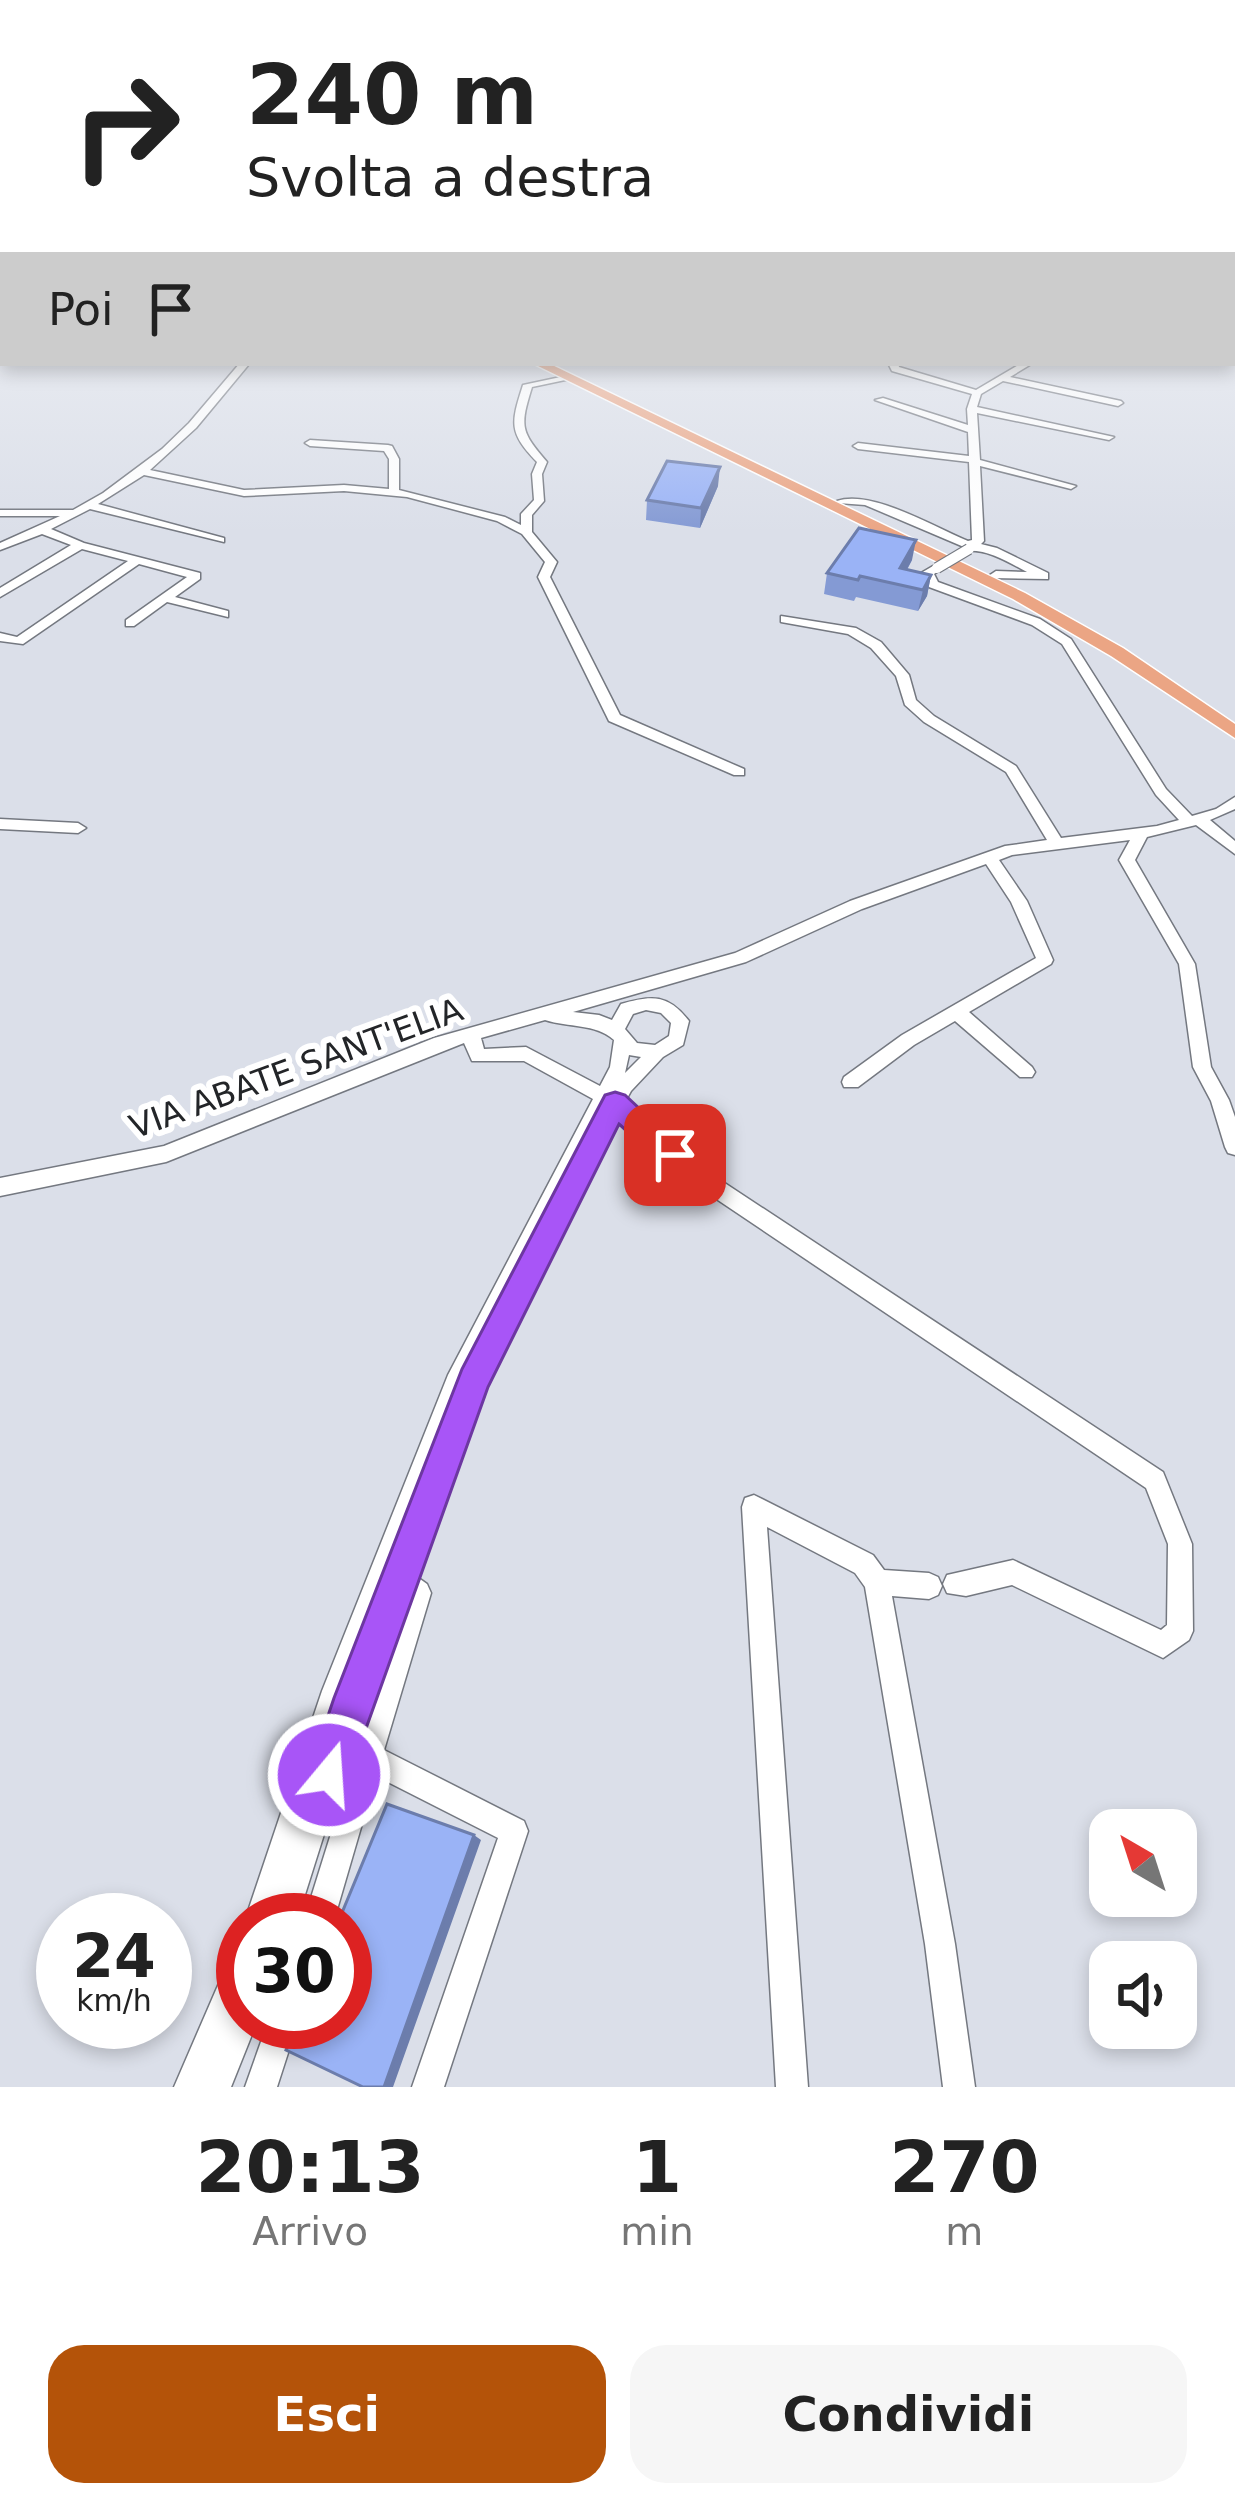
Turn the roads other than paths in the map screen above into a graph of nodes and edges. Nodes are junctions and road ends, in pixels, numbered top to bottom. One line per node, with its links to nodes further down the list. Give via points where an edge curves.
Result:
1 (243, 366): 17 (street)
2 (544, 366): 6 (main road)
3 (560, 366): 20 (main road)
4 (894, 366): 8 (street)
5 (1023, 366): 7 (street)
6 (567, 377): 24 (street, via 528,385 515,428 542,462); 38 (main road, via 1019,596)
7 (1001, 378): 8 (street); 10 (street)
8 (977, 393): 11 (street)
9 (880, 400): 12 (street)
10 (1118, 404)
11 (972, 409): 12 (street); 13 (street)
12 (972, 430): 16 (street)
13 (1109, 437)
14 (310, 443): 19 (street, via 382,444 394,459)
15 (858, 446): 16 (street)
16 (975, 461): 18 (street); 28 (street)
17 (146, 472): 19 (street, via 244,493); 21 (street)
18 (1071, 486)
19 (394, 491): 24 (street)
20 (842, 501): 28 (street, via 867,502); 30 (main road)
21 (86, 510): 22 (street); 23 (street); 25 (street)
22 (0, 513)
23 (43, 530): 26 (street); 27 (street)
24 (526, 532): 39 (street, via 551,562 544,578 614,718)
25 (220, 540)
26 (80, 545): 29 (street); 31 (street)
27 (0, 547)
28 (973, 548): 30 (street, via 1044,575); 41 (street, bridge, via 927,577 1067,642 1161,792)
29 (136, 561): 32 (street, via 196,576); 36 (street, via 19,640)
30 (996, 575): 37 (main road)
31 (0, 593)
32 (165, 598): 33 (street); 35 (street)
33 (224, 614)
34 (785, 619): 45 (street, via 852,631 876,644 928,719 1011,769)
35 (130, 623)
36 (0, 637)
37 (1235, 715)
38 (1235, 732)
39 (739, 772)
40 (1235, 802): 41 (street, VIA ABATE SANT'ELIA)
41 (1193, 820): 44 (street, VIA ABATE SANT'ELIA); 46 (street)
42 (0, 824): 43 (street)
43 (78, 828)
44 (1142, 834): 45 (street, VIA ABATE SANT'ELIA); 58 (street, via 1127,860 1187,964 1202,1067)
45 (1056, 842): 47 (street, VIA ABATE SANT'ELIA)
46 (1235, 849)
47 (989, 857): 48 (street, VIA ABATE SANT'ELIA); 50 (street, via 1045,960)
48 (695, 972): 49 (street); 51 (street, VIA ABATE SANT'ELIA)
49 (665, 1008): 52 (street, via 636,1005); 54 (street, via 681,1031)
50 (956, 1011): 55 (street); 56 (street)
51 (541, 1015): 52 (street, VIA ABATE SANT'ELIA); 53 (street, VIA ABATE SANT'ELIA)
52 (614, 1027): 54 (street, via 632,1049); 57 (street, via 619,1067)
53 (470, 1033): 57 (street, via 478,1056 526,1054); 59 (street, VIA ABATE SANT'ELIA, via 166,1154)
54 (657, 1052): 57 (street)
55 (1026, 1072)
56 (851, 1082)
57 (609, 1100): 60 (street); 61 (street, via 704,1180 1155,1480 1180,1544 1180,1630 1162,1645 1013,1572 980,1585)
58 (1235, 1147)
59 (0, 1187)
60 (480, 1349): 62 (street); 64 (street, via 335,1691)
61 (877, 1582): 74 (street, via 864,1564 754,1507); 75 (street)
62 (409, 1586): 63 (street); 65 (street, via 354,1698)
63 (366, 1756): 66 (street); 73 (street, via 514,1831)
64 (269, 1893)
65 (291, 1893)
66 (327, 1893)
67 (216, 2027): 70 (street)
68 (230, 2049): 71 (street)
69 (274, 2049): 72 (street)
70 (190, 2087)
71 (214, 2087)
72 (261, 2087)
73 (428, 2087)
74 (792, 2087)
75 (959, 2087)

